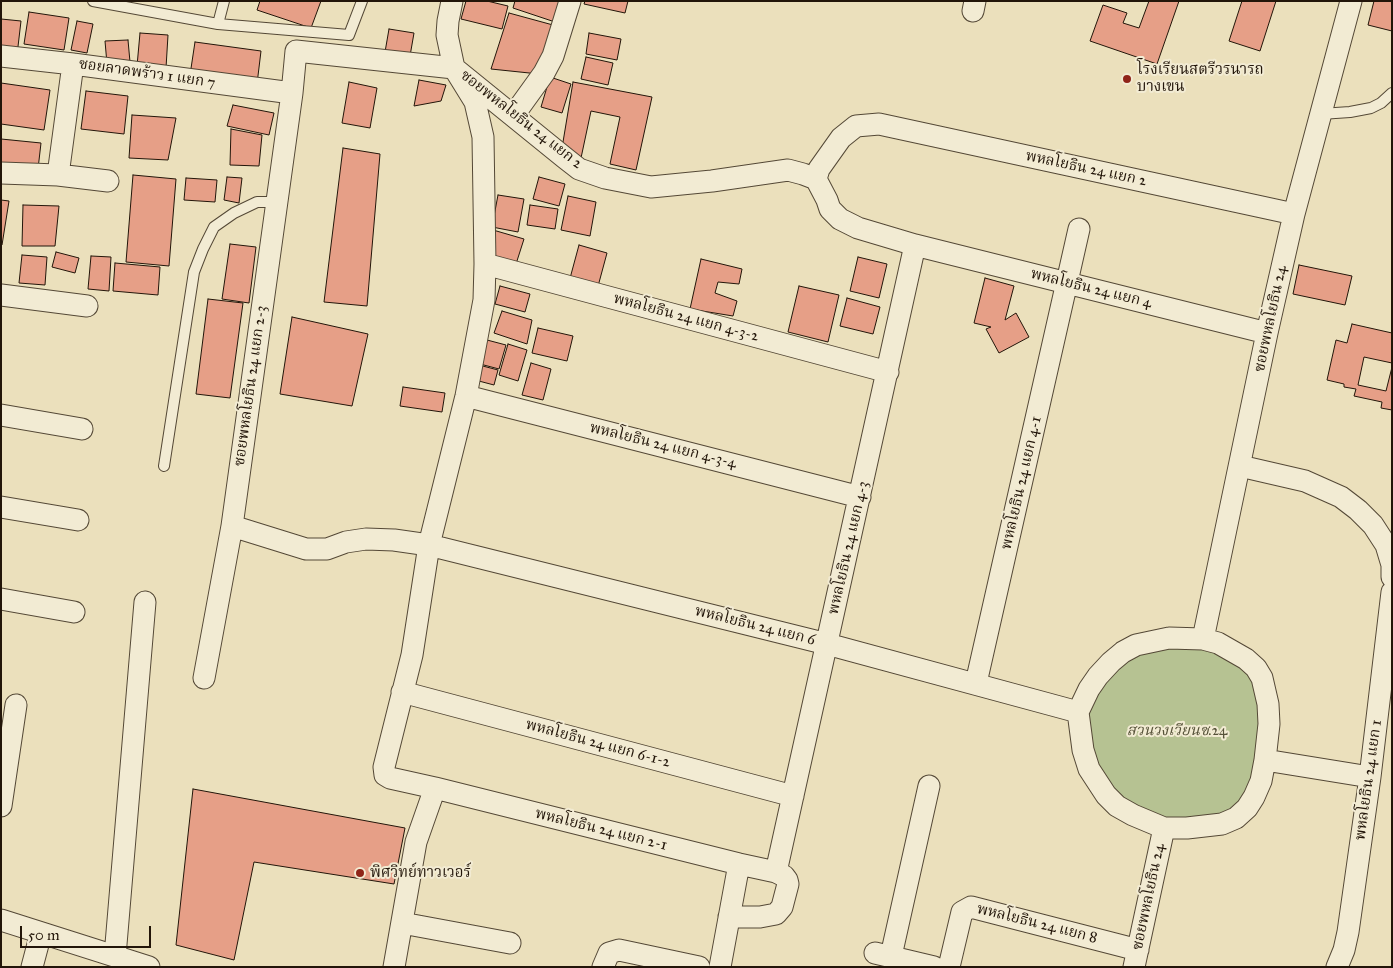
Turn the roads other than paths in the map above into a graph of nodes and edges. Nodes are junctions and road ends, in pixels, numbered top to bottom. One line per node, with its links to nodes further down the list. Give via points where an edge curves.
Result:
1 (93, 1): 7 (lane)
2 (224, 1): 7 (lane)
3 (362, 1): 7 (lane, via 349,35)
4 (452, 1): 10 (street, พหลโยธิน 24 แยก 2-1, via 447,35)
5 (570, 1): 14 (street, via 553,56)
6 (1352, 1): 13 (street, ซอยพหลโยธิน 24)
7 (218, 24)
8 (1, 56): 9 (street, ซอยลาดพร้าว 1 แยก 7)
9 (73, 64): 12 (street, ซอยลาดพร้าว 1 แยก 7); 16 (street)
10 (454, 68): 12 (street, ซอยพหลโยธิน 24 แยก 2, via 296,51); 14 (street, ซอยพหลโยธิน 24 แยก 2); 23 (street, พหลโยธิน 24 แยก 2-1, via 475,102 484,138)
11 (1392, 92): 13 (lane, via 1371,108)
12 (292, 93): 19 (street, ซอยพหลโยธิน 24 แยก 2-3, via 288,160)
13 (1321, 114): 20 (street, ซอยพหลโยธิน 24)
14 (513, 116): 17 (street, ซอยพหลโยธิน 24 แยก 2, via 579,169 631,184 672,186 788,170)
15 (1, 173): 16 (street)
16 (58, 175): 18 (street)
17 (816, 180): 20 (street, พหลโยธิน 24 แยก 2, via 819,169 840,138 856,126 879,124); 22 (street, via 830,209 840,219 858,228)
18 (108, 181)
19 (277, 202): 32 (lane, via 257,202 234,213 214,227 202,249 194,272); 37 (street, ซอยพหลโยธิน 24 แยก 2-3, via 273,282)
20 (1294, 214): 27 (street, ซอยพหลโยธิน 24)
21 (1079, 230): 24 (street, พหลโยธิน 24 แยก 4-1)
22 (915, 245): 24 (street, พหลโยธิน 24 แยก 4); 28 (street, พหลโยธิน 24 แยก 4-3)
23 (485, 264): 28 (street, พหลโยธิน 24 แยก 4-3-2); 29 (street, พหลโยธิน 24 แยก 2-1, via 484,300)
24 (1067, 283): 27 (street, พหลโยธิน 24 แยก 4); 47 (street, พหลโยธิน 24 แยก 4-1)
25 (1, 295): 26 (street)
26 (87, 306)
27 (1267, 333): 33 (street, ซอยพหลโยธิน 24)
28 (888, 372): 34 (street, พหลโยธิน 24 แยก 4-3)
29 (466, 396): 34 (street, พหลโยธิน 24 แยก 4-3-4); 38 (street, พหลโยธิน 24 แยก 2-1)
30 (1, 415): 31 (street)
31 (82, 429)
32 (164, 466)
33 (1240, 466): 39 (street, via 1305,481 1341,497 1378,532 1386,545); 44 (street, ซอยพหลโยธิน 24)
34 (860, 497): 45 (street, พหลโยธิน 24 แยก 4-3)
35 (1, 507): 36 (street)
36 (78, 520)
37 (232, 526): 38 (street, พหลโยธิน 24 แยก 6, via 306,549 327,550 346,542 366,539); 46 (street, ซอยพหลโยธิน 24 แยก 2-3)
38 (429, 545): 45 (street, พหลโยธิน 24 แยก 6); 48 (street, พหลโยธิน 24 แยก 2-1, via 412,655)
39 (1392, 577)
40 (1392, 592): 52 (street, พหลโยธิน 24 แยก 1)
41 (1, 599): 43 (street)
42 (145, 602): 65 (street)
43 (74, 612)
44 (1203, 640): 50 (street, ซอยพหลโยธิน 24, via 1170,638 1136,645 1123,652 1089,688); 51 (street, ซอยพหลโยธิน 24, via 1246,659 1262,678 1269,724)
45 (827, 644): 47 (street, พหลโยธิน 24 แยก 6); 55 (street, พหลโยธิน 24 แยก 4-3)
46 (204, 678)
47 (976, 683): 50 (street, พหลโยธิน 24 แยก 6)
48 (402, 692): 54 (street, พหลโยธิน 24 แยก 2-1, via 384,766 385,774 390,778); 55 (street, พหลโยธิน 24 แยก 6-1-2)
49 (16, 705): 56 (street)
50 (1078, 712): 57 (street, ซอยพหลโยธิน 24, via 1083,750 1089,769 1102,790 1117,806)
51 (1265, 760): 52 (street); 57 (street, ซอยพหลโยธิน 24, via 1254,796 1236,818 1204,827)
52 (1370, 777): 75 (street, พหลโยธิน 24 แยก 1, via 1348,932)
53 (929, 786): 73 (street, via 883,954)
54 (435, 788): 58 (street, พหลโยธิน 24 แยก 2-1); 62 (street, via 416,842)
55 (792, 796): 59 (street, พหลโยธิน 24 แยก 4-3)
56 (1, 806)
57 (1164, 828): 66 (street, ซอยพหลโยธิน 24)
58 (739, 864): 59 (street, พหลโยธิน 24 แยก 2-1); 60 (street)
59 (772, 870): 60 (street, via 788,880 782,907 776,914)
60 (729, 917): 72 (street)
61 (1, 920): 63 (street)
62 (402, 923): 64 (street); 69 (street)
63 (41, 933): 65 (street); 67 (street)
64 (510, 943)
65 (115, 956): 68 (street)
66 (1136, 958): 74 (street, พหลโยธิน 24 แยก 8, via 971,907 962,912)
67 (32, 967)
68 (149, 967)
69 (394, 967)
70 (603, 967): 71 (street, via 609,953 619,950)
71 (699, 967)
72 (720, 967)
73 (934, 967)
74 (949, 967)
75 (1337, 967)

